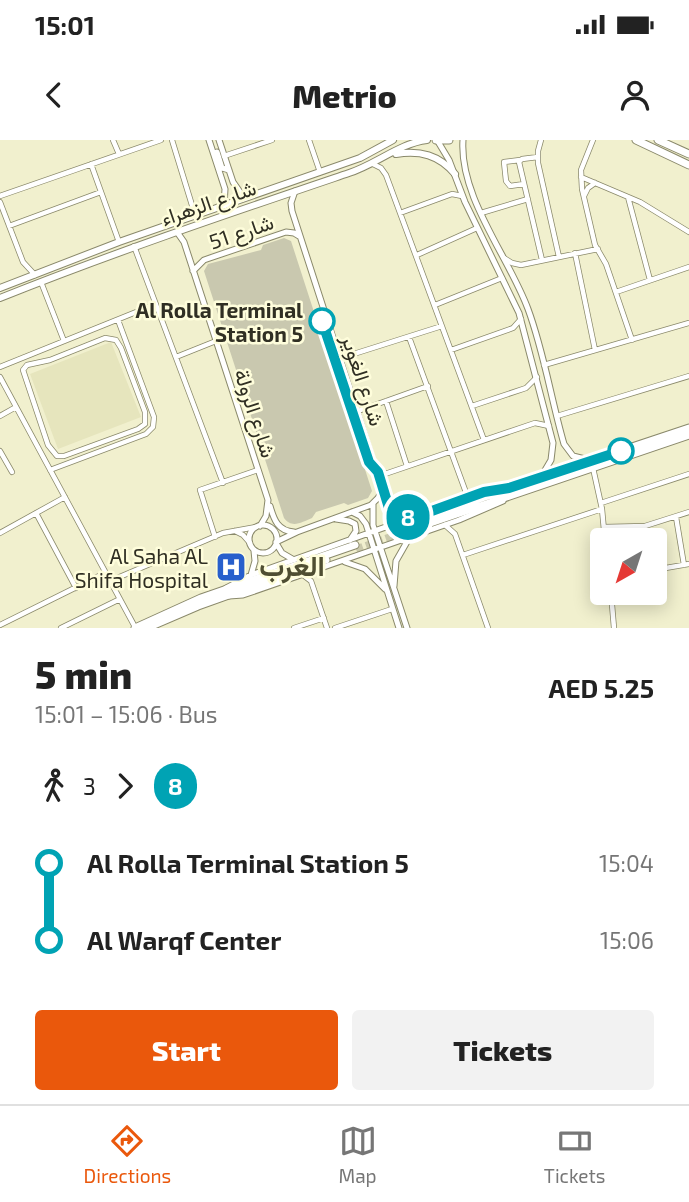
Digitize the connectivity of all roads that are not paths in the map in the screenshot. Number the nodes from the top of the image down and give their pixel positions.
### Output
1 (113, 140) edge
2 (161, 140) edge
3 (172, 140) edge
4 (209, 140) edge
5 (219, 140) edge
6 (272, 140) edge
7 (309, 140) edge
8 (393, 140) edge
9 (427, 140) edge
10 (437, 140) edge
11 (449, 140) edge
12 (463, 140) edge
13 (541, 140) edge
14 (593, 140) edge
15 (636, 140) edge
16 (658, 140) edge
17 (149, 142) edge
18 (119, 154) junction
19 (689, 154) edge
20 (390, 155) junction
21 (224, 156) junction
22 (537, 157) junction
23 (520, 160) junction
24 (91, 164) junction
25 (373, 164) junction
26 (689, 164) edge
27 (229, 170) junction
28 (320, 172) junction
29 (455, 174) junction
30 (581, 177) junction
31 (595, 183) junction
32 (524, 184) junction
33 (295, 191) junction
34 (101, 192) junction
35 (0, 196) edge
36 (628, 196) junction
37 (246, 197) junction
38 (463, 197) junction
39 (584, 197) junction
40 (528, 199) junction
41 (0, 202) edge
42 (640, 202) junction
43 (224, 205) junction
44 (400, 212) junction
45 (481, 213) junction
46 (632, 214) junction
47 (195, 215) junction
48 (224, 215) junction
49 (9, 226) junction
50 (477, 228) junction
51 (176, 231) junction
52 (689, 232) edge
53 (492, 234) junction
54 (301, 238) junction
55 (119, 242) junction
56 (134, 246) junction
57 (598, 249) junction
58 (575, 253) junction
59 (417, 255) junction
60 (503, 257) junction
61 (559, 257) junction
62 (542, 260) junction
63 (521, 264) junction
64 (689, 267) edge
65 (193, 271) junction
66 (34, 275) junction
67 (513, 275) junction
68 (503, 278) junction
69 (650, 280) junction
70 (41, 282) junction
71 (0, 288) edge
72 (616, 292) junction
73 (0, 298) edge
74 (156, 304) junction
75 (435, 306) junction
76 (521, 319) junction
77 (118, 320) junction
78 (689, 323) edge
79 (442, 326) junction
80 (513, 328) junction
81 (526, 333) junction
82 (409, 337) junction
83 (632, 340) junction
84 (64, 341) junction
85 (216, 341) junction
86 (127, 345) junction
87 (121, 348) junction
88 (451, 350) junction
89 (595, 350) junction
90 (31, 354) junction
91 (176, 357) junction
92 (341, 358) junction
93 (36, 363) junction
94 (544, 365) junction
95 (0, 367) edge
96 (689, 376) edge
97 (0, 377) edge
98 (537, 377) junction
99 (428, 386) junction
100 (526, 387) junction
101 (540, 391) junction
102 (386, 401) junction
103 (472, 406) junction
104 (16, 407) junction
105 (545, 408) junction
106 (358, 411) junction
107 (0, 416) edge
108 (556, 416) junction
109 (549, 426) junction
110 (689, 428) edge
111 (133, 430) junction
112 (689, 435) edge
113 (135, 438) junction
114 (484, 440) junction
115 (48, 445) junction
116 (39, 449) junction
117 (0, 451) edge
118 (452, 451) junction
119 (592, 464) junction
120 (407, 466) junction
121 (50, 470) junction
122 (258, 470) junction
123 (12, 472) dead end
124 (689, 474) edge
125 (379, 476) junction
126 (541, 477) junction
127 (223, 483) junction
128 (382, 488) junction
129 (510, 492) junction
130 (65, 497) junction
131 (468, 498) junction
132 (268, 500) junction
133 (373, 504) junction
134 (601, 506) junction
135 (352, 512) junction
136 (689, 512) edge
137 (36, 513) junction
138 (418, 516) junction
139 (676, 517) junction
140 (332, 519) junction
141 (459, 520) junction
142 (445, 525) junction
143 (258, 527) junction
144 (604, 527) joint
145 (1, 530) edge
146 (234, 531) junction
147 (297, 532) junction
148 (372, 532) junction
149 (394, 533) tunnel mouth
150 (455, 534) junction
151 (215, 537) junction
152 (411, 537) junction
153 (250, 542) junction
154 (276, 543) junction
155 (353, 545) junction
156 (377, 549) junction
157 (254, 550) junction
158 (463, 555) junction
159 (294, 560) junction
160 (342, 562) junction
161 (686, 564) edge
162 (667, 568) edge
163 (105, 573) junction
164 (251, 575) junction
165 (303, 575) junction
166 (110, 581) junction
167 (76, 588) junction
168 (394, 589) junction
169 (387, 591) junction
170 (225, 592) junction
171 (120, 599) junction
172 (612, 606) edge
173 (392, 609) junction
174 (324, 618) junction
175 (0, 625) edge
176 (309, 626) edge
177 (61, 628) edge
178 (135, 628) edge
179 (147, 628) edge
180 (293, 628) edge
181 (327, 628) edge
182 (335, 628) edge
183 (398, 628) edge
184 (407, 628) edge
185 (486, 628) edge
186 (614, 628) edge

1 - 18 street
2 - 17 street
3 - 47 street
4 - 27 street
4 - 43 street
5 - 21 street
6 - 21 street
7 - 28 street
8 - 28 main road, شارع الزهراء
9 - 20 main road, شارع الزهراء
10 - 11 main road
10 - 29 street
12 - 45 street
13 - 22 street
14 - 30 street
15 - 26 main road
16 - 19 main road
17 - 18 street
18 - 24 street
20 - 25 main road, شارع الزهراء
20 - 29 main road
21 - 27 street
22 - 23 street
22 - 61 street
23 - 32 street
23 - 32 street
24 - 34 street
24 - 35 street
25 - 33 main road, شارع الزهراء
25 - 44 street
27 - 37 street
28 - 37 main road, شارع الزهراء
29 - 38 street
30 - 31 street
30 - 39 street
31 - 36 street
31 - 39 street
32 - 40 street
33 - 48 main road, شارع الزهراء
33 - 54 street, شارع الغوير
34 - 49 street
34 - 55 street
36 - 42 street
36 - 46 street
37 - 43 main road, شارع الزهراء
37 - 48 main road
38 - 44 street
38 - 50 street
39 - 57 street
40 - 45 street
40 - 62 street
41 - 49 street
42 - 46 street
42 - 52 street
43 - 47 main road, شارع الزهراء
44 - 59 street
45 - 53 street
46 - 69 street
47 - 55 main road, شارع الزهراء
48 - 51 main road, شارع الزهراء
49 - 66 street
50 - 53 street
50 - 59 street
50 - 68 street
51 - 56 main road, شارع الزهراء
51 - 65 street, شارع الرولة
53 - 60 street
54 - 65 street, شارع 51
54 - 92 street, شارع الغوير
55 - 66 main road, شارع الزهراء
56 - 70 main road, شارع الزهراء
56 - 74 street
57 - 58 street
57 - 72 street
58 - 61 street
58 - 89 street
59 - 75 street
60 - 63 street
60 - 67 street
61 - 62 street
62 - 63 street
63 - 67 street
64 - 69 street
65 - 85 street, شارع الرولة
66 - 71 main road, شارع الزهراء
67 - 94 street
68 - 75 street
68 - 76 street
69 - 72 street
70 - 73 main road, شارع الزهراء
70 - 84 street
72 - 83 street
74 - 77 street
74 - 91 street
75 - 79 street
76 - 80 street
76 - 81 street
77 - 84 street
77 - 86 street
78 - 83 street
79 - 82 street
79 - 88 street
80 - 81 street
80 - 88 street
81 - 98 street
82 - 92 street
82 - 99 street
83 - 89 street
84 - 90 street
85 - 91 street
85 - 122 street, شارع الرولة
86 - 87 street
86 - 113 street
87 - 93 street
87 - 111 street
88 - 103 street
89 - 94 street
90 - 93 street
90 - 95 street
91 - 127 street
92 - 106 street, شارع الغوير
93 - 115 street
94 - 108 street
96 - 108 street
97 - 104 street
98 - 100 street
98 - 101 street
99 - 102 street
99 - 118 street
100 - 101 street
100 - 103 street
101 - 105 street
102 - 106 street
102 - 120 street
103 - 114 street
104 - 107 street
104 - 116 street
105 - 108 street
105 - 109 street
106 - 125 street, شارع الغوير
108 - 119 street
109 - 114 street
109 - 126 street
110 - 119 main road
111 - 113 street
111 - 115 street
112 - 119 main road
113 - 121 street
114 - 118 street
115 - 116 street
116 - 121 street
117 - 123 street
118 - 120 street
118 - 131 street
119 - 126 main road
119 - 129 main road
119 - 134 street
120 - 125 street
121 - 130 street
122 - 127 street
122 - 132 street, شارع الرولة
124 - 134 street
125 - 128 street, شارع الغوير
126 - 129 main road
127 - 151 street
128 - 133 street
128 - 138 street, شارع الغوير
129 - 131 street
129 - 141 street
129 - 149 main road
130 - 137 street
130 - 163 street
131 - 138 street
132 - 143 street
132 - 147 street, شارع الرولة
133 - 135 street
133 - 148 street
134 - 144 street
134 - 158 street
135 - 140 street
135 - 148 street
136 - 139 street
137 - 145 street
137 - 167 street
138 - 148 street
139 - 144 street
139 - 161 street
140 - 147 street
140 - 155 street
141 - 142 street
141 - 150 street
142 - 150 street
142 - 152 street
143 - 146 street
143 - 153 street
143 - 154 street
146 - 151 street
146 - 153 street
147 - 154 street
148 - 155 street
148 - 156 street
150 - 158 street
151 - 166 street
152 - 156 street
152 - 168 street
153 - 157 street
154 - 157 street
154 - 159 street
155 - 159 street
155 - 170 main road
156 - 160 street
156 - 168 street
156 - 169 street
157 - 164 street
158 - 185 street
159 - 164 street
160 - 165 street
160 - 169 street
161 - 162 street
163 - 166 street
163 - 167 street
164 - 170 street
165 - 170 street
165 - 174 street
166 - 171 street
167 - 175 street
168 - 184 street
169 - 173 street
170 - 178 main road
170 - 179 main road
171 - 177 street
171 - 178 street
172 - 186 street
173 - 182 street
173 - 183 street
174 - 176 street
174 - 181 street
176 - 180 street

